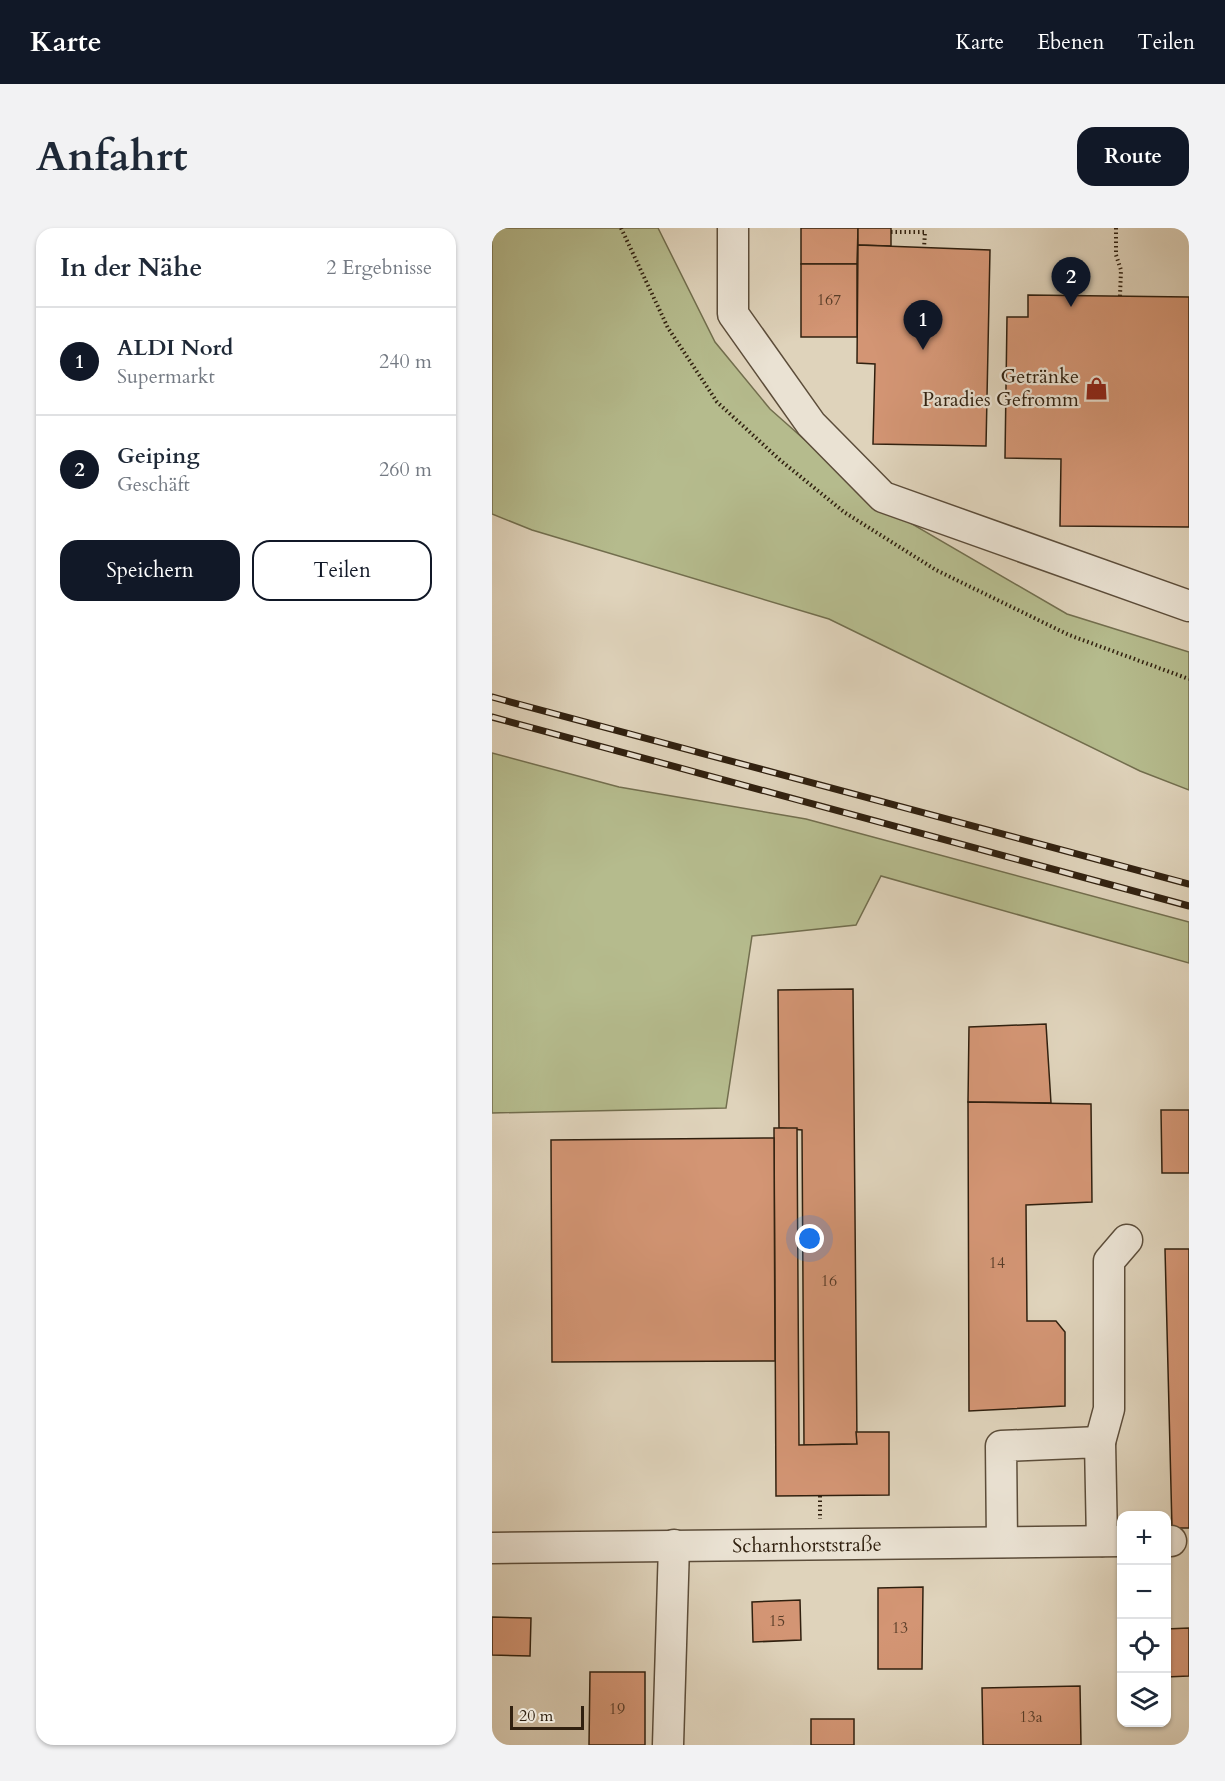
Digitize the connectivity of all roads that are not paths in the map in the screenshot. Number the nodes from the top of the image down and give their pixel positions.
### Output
1 (733, 228) edge
2 (1189, 606) edge
3 (1127, 1240) dead end
4 (1100, 1442) junction
5 (1112, 1541) edge
6 (1002, 1542) junction
7 (674, 1545) junction
8 (492, 1548) edge
9 (668, 1745) edge

1 - 2 street
3 - 4 street
4 - 5 street
4 - 6 street
5 - 6 street, Scharnhorststraße
6 - 7 street, Scharnhorststraße
7 - 8 street, Scharnhorststraße
7 - 9 street

